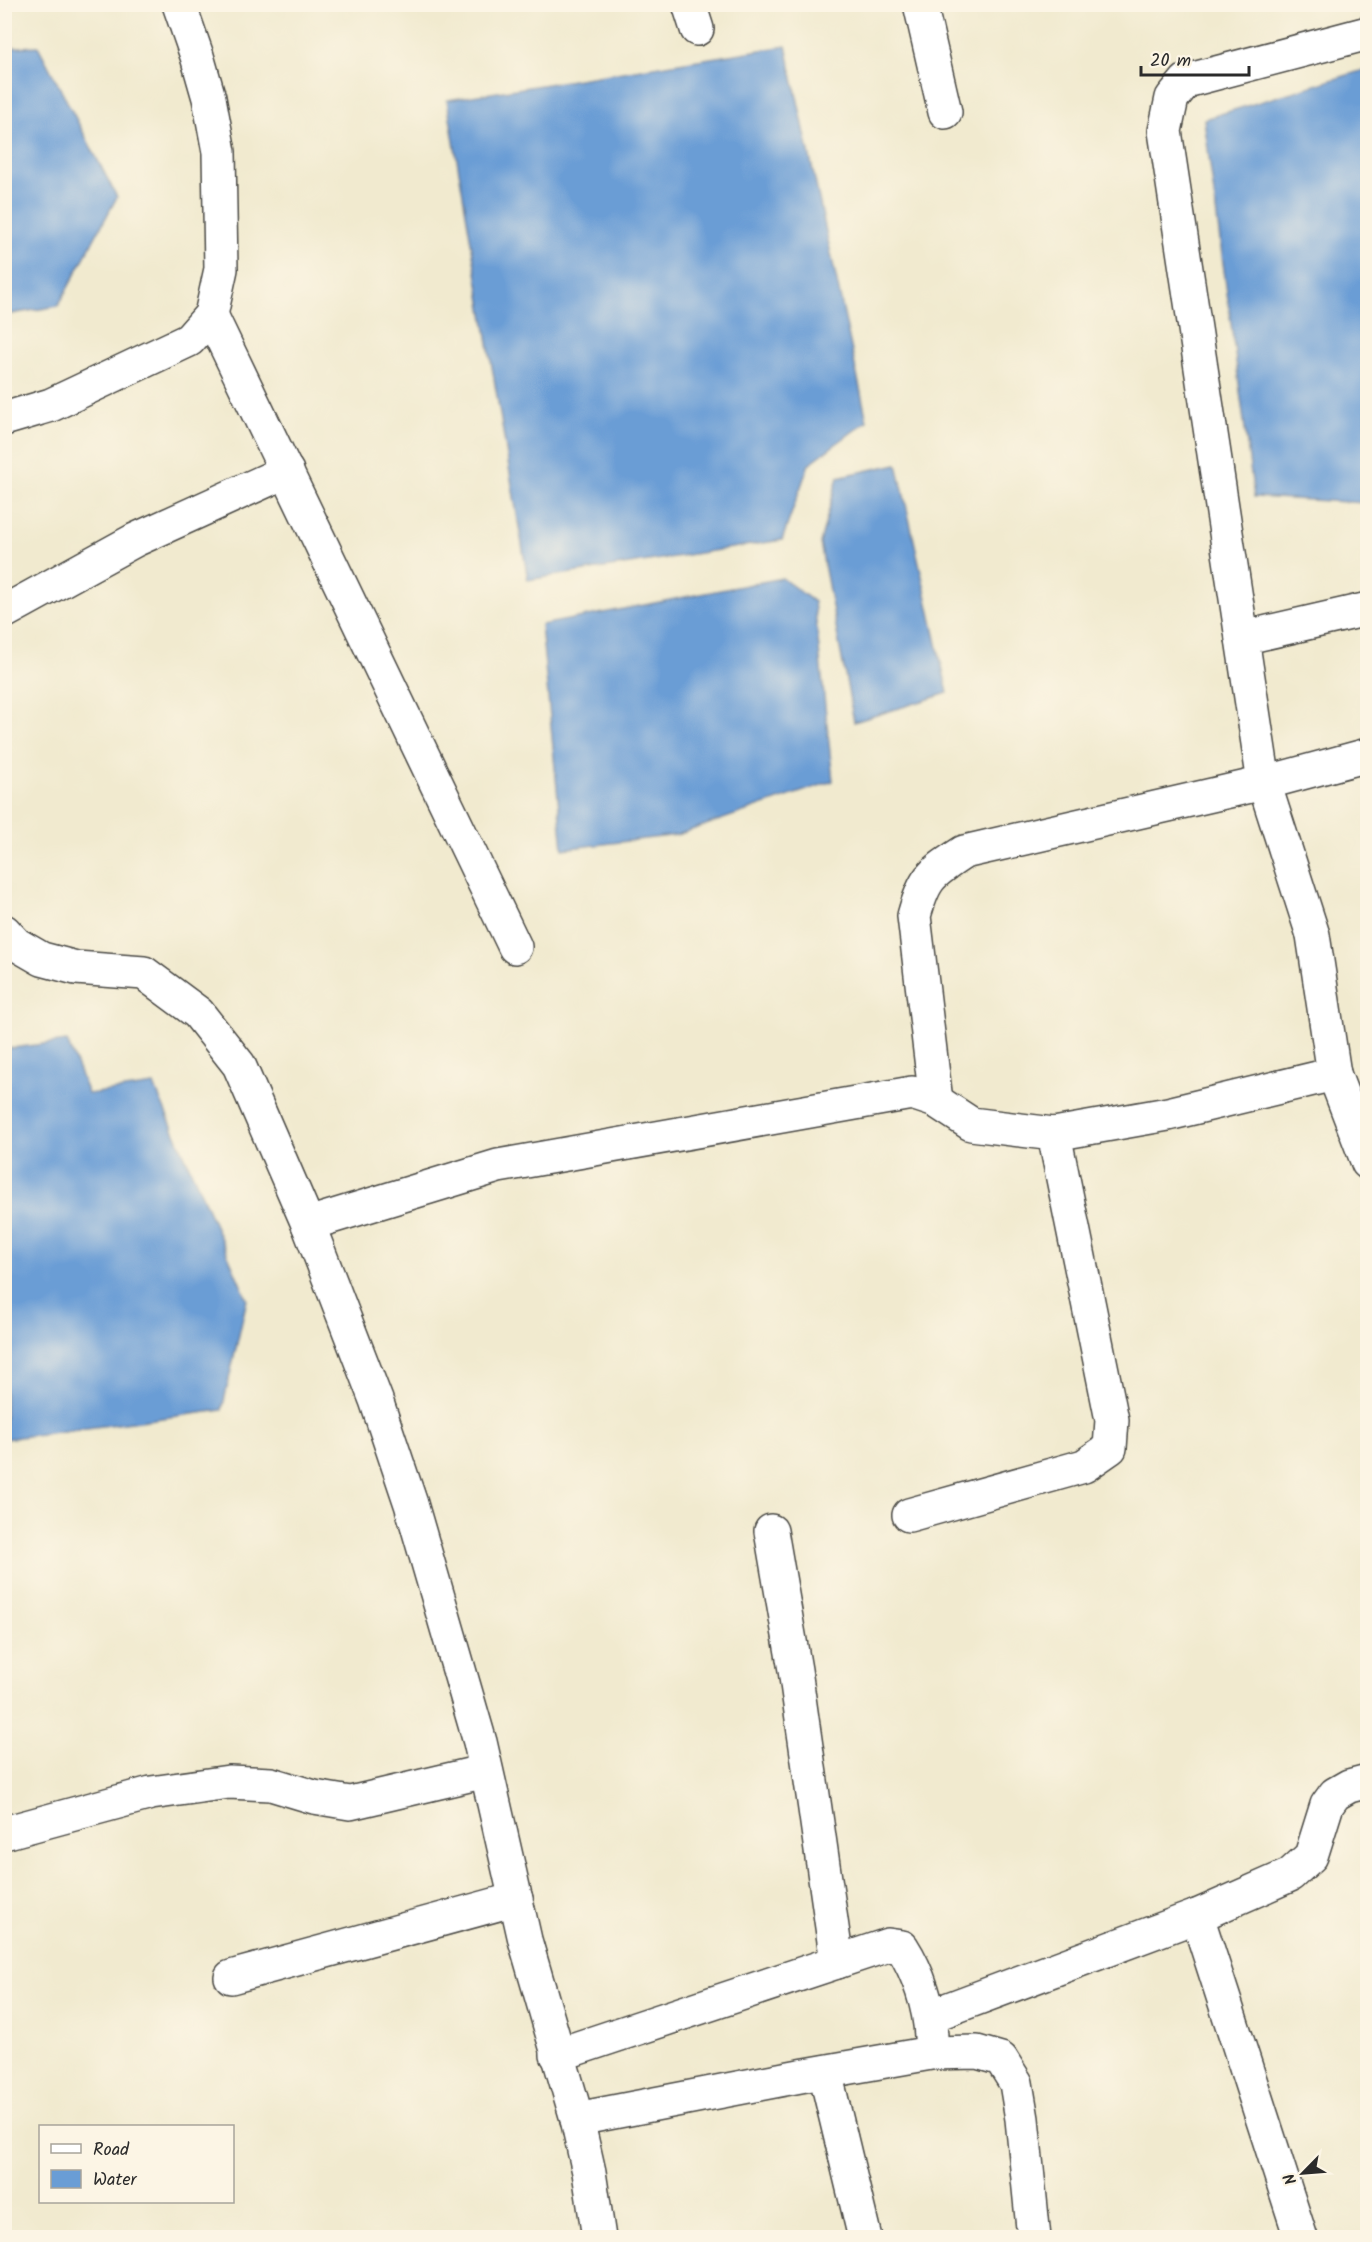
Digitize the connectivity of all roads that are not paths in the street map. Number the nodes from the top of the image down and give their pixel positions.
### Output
1 (179, 4) edge
2 (920, 4) edge
3 (1368, 33) edge
4 (945, 112) dead end
5 (212, 315) junction
6 (4, 418) edge
7 (287, 471) junction
8 (1368, 609) edge
9 (4, 612) edge
10 (1242, 638) junction
11 (1368, 755) edge
12 (1264, 783) junction
13 (4, 931) edge
14 (515, 947) dead end
15 (1334, 1074) junction
16 (936, 1101) junction
17 (1054, 1134) junction
18 (1368, 1163) edge
19 (308, 1224) junction
20 (909, 1515) dead end
21 (771, 1531) dead end
22 (486, 1771) junction
23 (1368, 1781) edge
24 (4, 1833) edge
25 (516, 1899) junction
26 (1197, 1916) junction
27 (837, 1962) junction
28 (231, 1977) dead end
29 (930, 2016) junction
30 (931, 2054) junction
31 (557, 2055) junction
32 (825, 2072) junction
33 (577, 2119) junction
34 (599, 2238) edge
35 (865, 2238) edge
36 (1034, 2238) edge
37 (1301, 2238) edge

1 - 5 street
2 - 4 street
3 - 10 street
5 - 6 street
5 - 7 street
7 - 9 street
7 - 14 street
8 - 10 street
10 - 12 street
11 - 12 street
12 - 15 street
12 - 16 street
13 - 19 street
15 - 17 street
15 - 18 street
16 - 17 street
16 - 19 street
17 - 20 street
19 - 22 street
21 - 27 street
22 - 24 street
22 - 25 street
23 - 26 street
25 - 28 street
25 - 31 street
26 - 29 street
26 - 37 street
27 - 29 street
27 - 31 street
29 - 30 street
30 - 32 street
30 - 36 street
31 - 33 street
32 - 33 street
32 - 35 street
33 - 34 street

